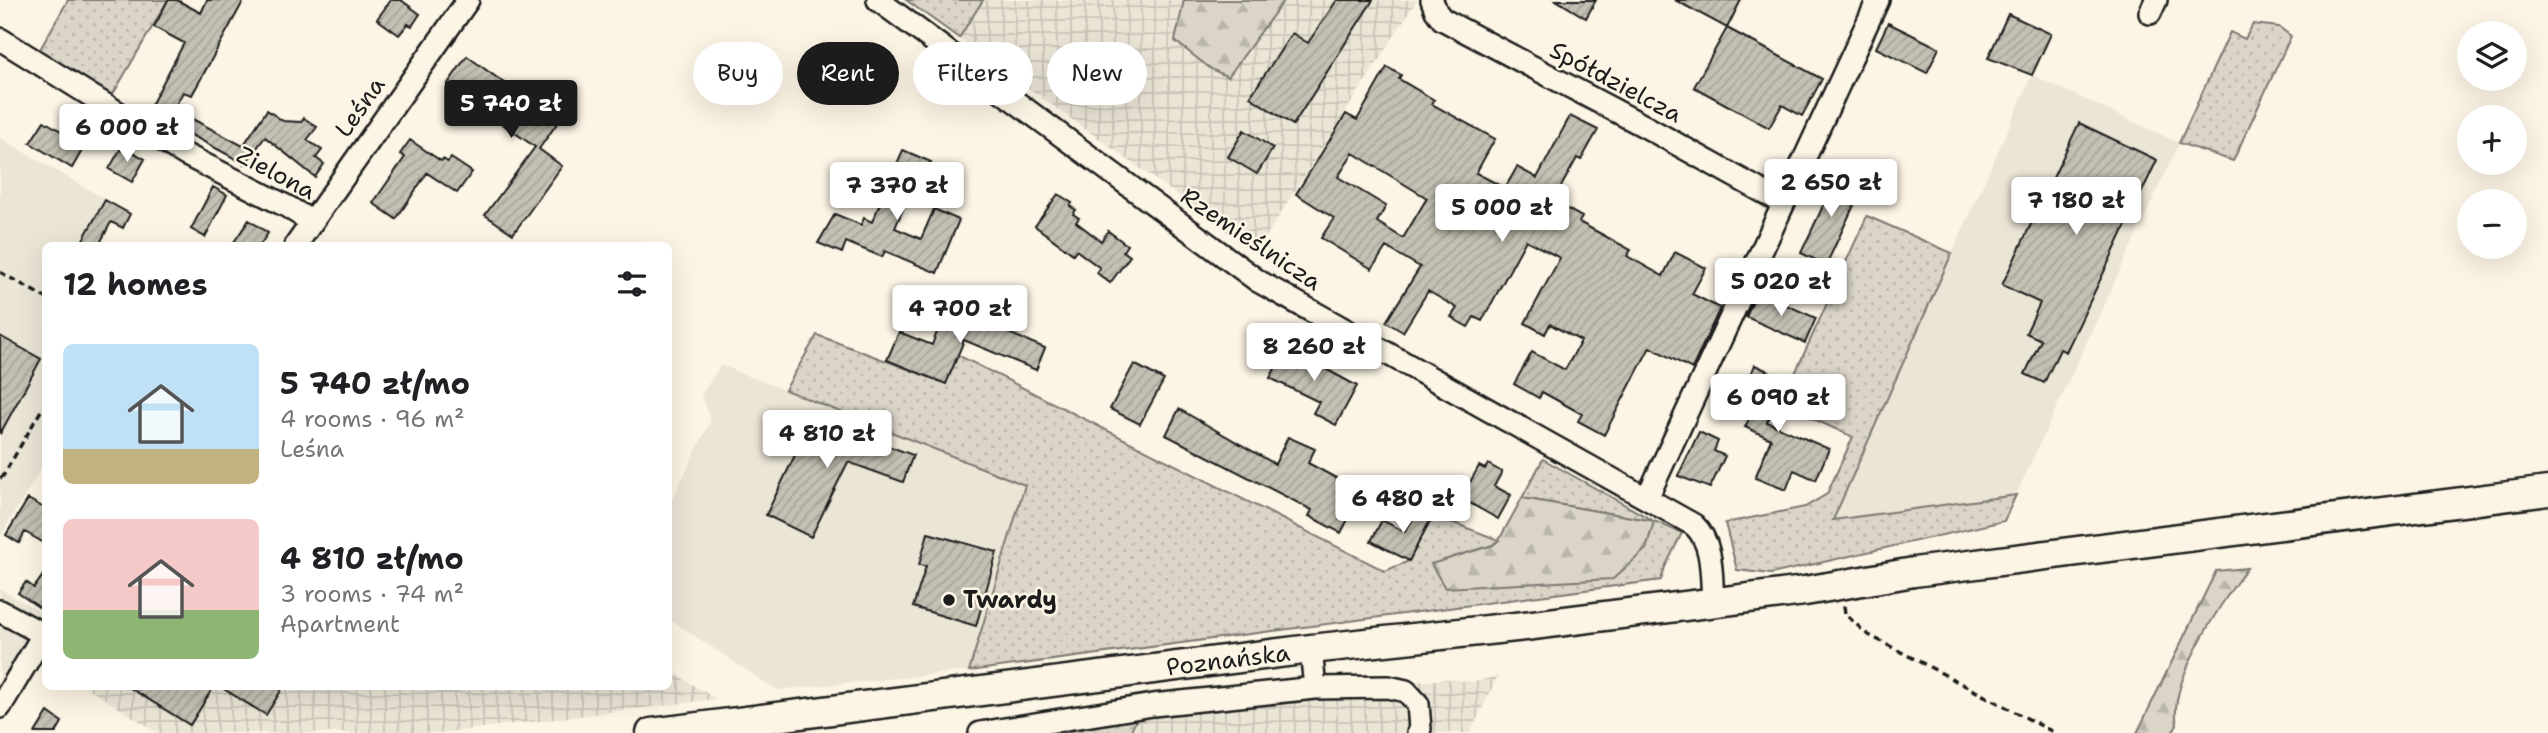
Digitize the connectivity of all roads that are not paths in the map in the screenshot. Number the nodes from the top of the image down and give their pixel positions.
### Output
1 (468, 0) edge
2 (878, 0) edge
3 (1432, 0) edge
4 (1878, 0) edge
5 (0, 39) edge
6 (1783, 203) junction
7 (312, 222) junction
8 (298, 242) edge
9 (2548, 491) edge
10 (1647, 498) junction
11 (1713, 602) junction
12 (0, 611) edge
13 (42, 631) edge
14 (42, 635) edge
15 (1311, 649) junction
16 (1315, 688) junction
17 (0, 707) edge
18 (652, 733) edge
19 (980, 733) edge
20 (1418, 733) edge

1 - 7 street, Leśna
2 - 10 street, Rzemieślnicza
3 - 6 street, Spółdzielcza
4 - 6 street
5 - 7 street, Zielona
6 - 10 street
7 - 8 street, Leśna
9 - 11 main road, Poznańska
10 - 11 street, Rzemieślnicza
11 - 15 main road, Poznańska
12 - 13 street
14 - 17 street
15 - 16 street
15 - 18 main road, Poznańska
16 - 19 street
16 - 20 street

